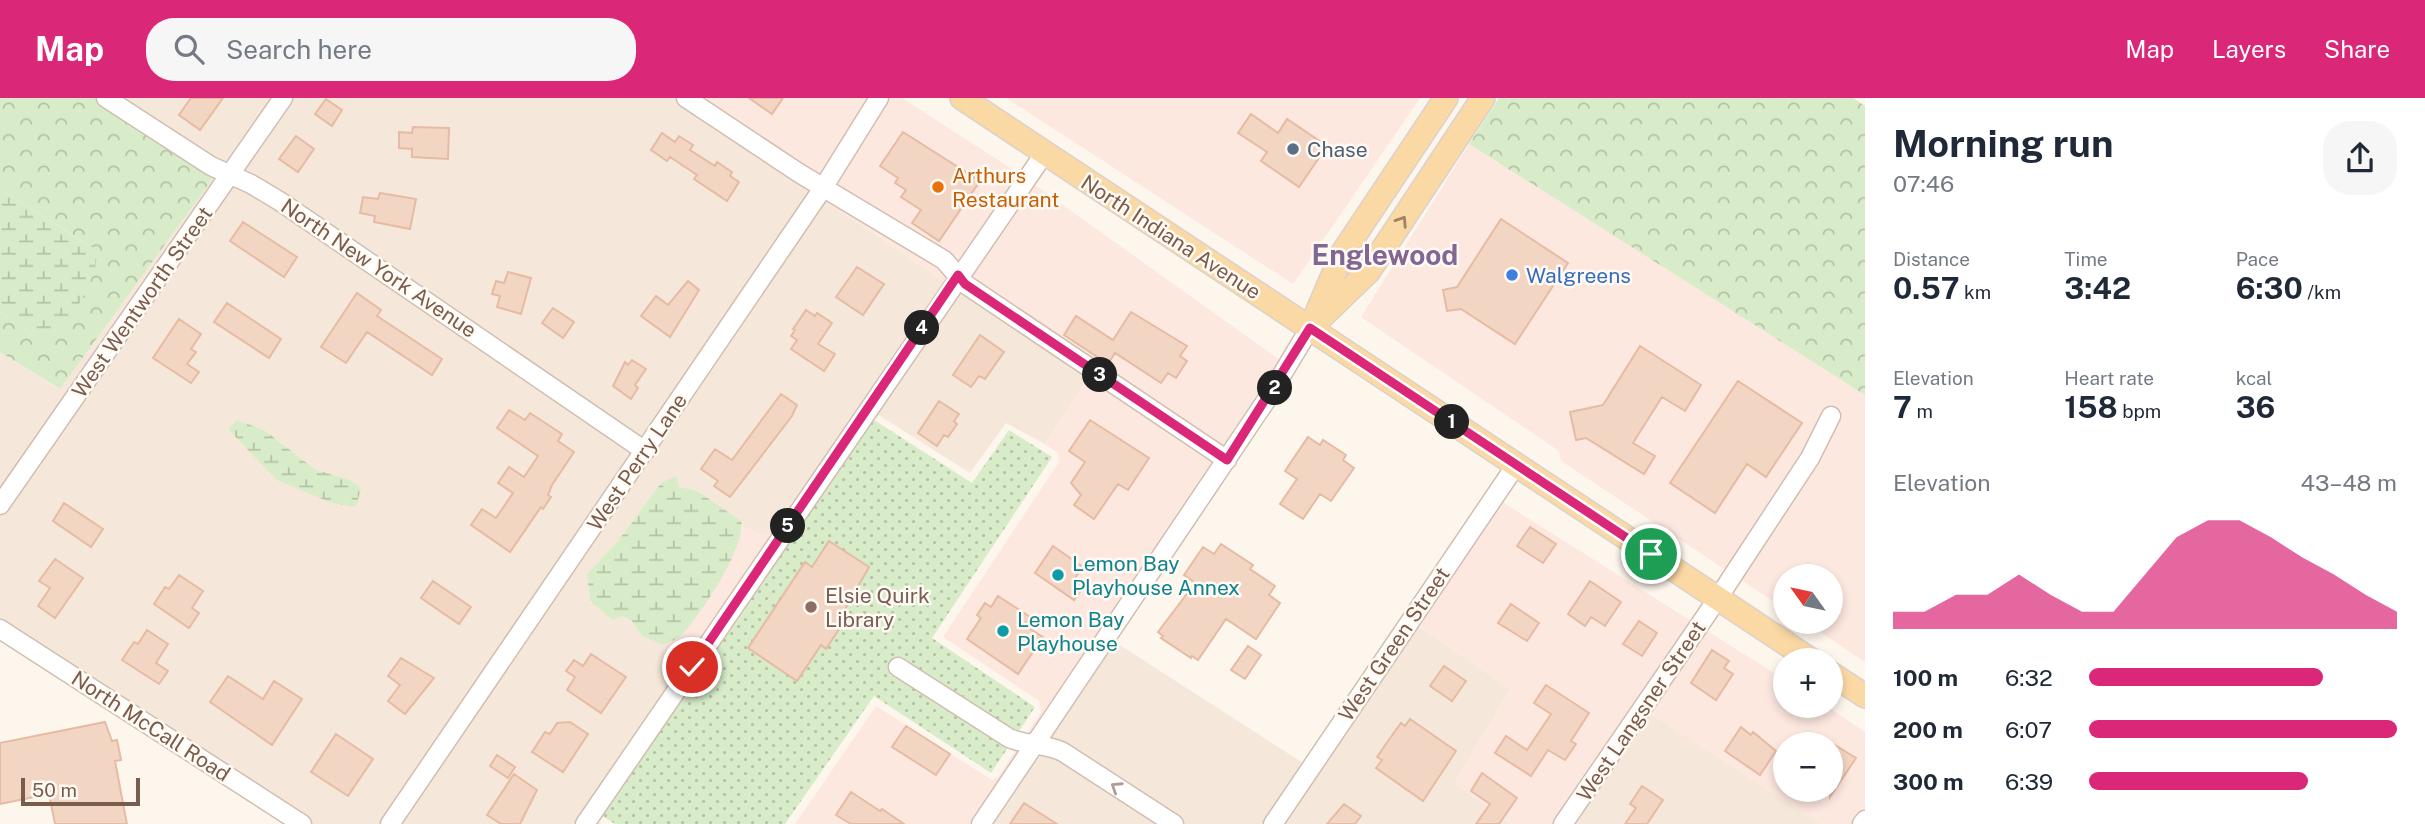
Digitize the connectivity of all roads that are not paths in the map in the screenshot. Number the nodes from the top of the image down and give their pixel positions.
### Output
1 (106, 98) edge
2 (283, 98) edge
3 (686, 98) edge
4 (879, 98) edge
5 (962, 98) edge
6 (1446, 98) edge
7 (1483, 98) edge
8 (1044, 154) junction
9 (232, 175) junction
10 (823, 188) junction
11 (958, 275) junction
12 (1310, 328) junction
13 (1831, 416) dead end
14 (645, 451) junction
15 (1227, 460) junction
16 (1516, 465) junction
17 (0, 505) edge
18 (1718, 598) junction
19 (0, 629) edge
20 (1793, 648) edge
21 (898, 667) dead end
22 (1843, 682) edge
23 (1865, 696) edge
24 (1035, 743) junction
25 (1865, 820) edge
26 (302, 824) edge
27 (390, 824) edge
28 (585, 824) edge
29 (981, 824) edge
30 (1174, 824) edge
31 (1273, 824) edge
32 (1563, 824) edge
33 (1862, 824) edge

1 - 9 street, North New York Avenue
2 - 9 street, West Wentworth Street
3 - 10 street
4 - 10 street, West Perry Lane
5 - 8 main road, North Indiana Avenue
6 - 12 main road
12 -> 7 main road
8 - 11 street
8 - 12 main road, North Indiana Avenue
9 - 14 street, North New York Avenue
9 - 17 street, West Wentworth Street
10 - 11 street
10 - 14 street, West Perry Lane
11 - 15 street
11 - 28 street
12 - 15 street
12 - 16 main road, North Indiana Avenue
13 - 18 street, West Langsner Street
14 - 27 street, West Perry Lane
15 - 24 street
16 - 18 main road, North Indiana Avenue
16 - 31 street, West Green Street
18 - 20 main road, North Indiana Avenue
18 - 32 street, West Langsner Street
19 - 26 street, North McCall Road
21 - 24 street
22 - 23 main road
24 - 29 street
30 -> 24 street
25 - 33 street

